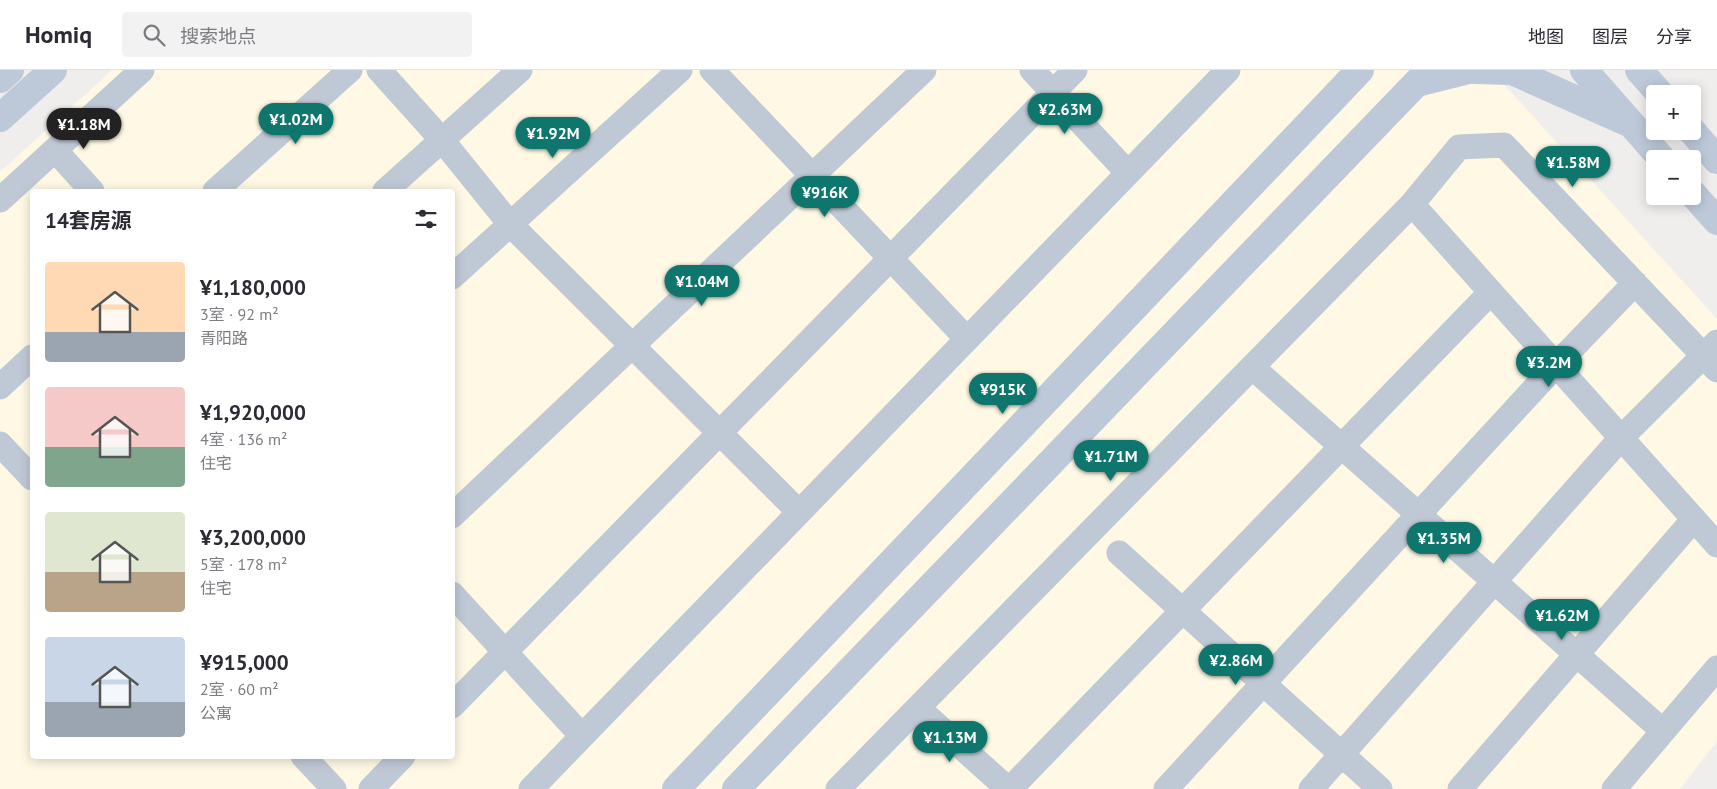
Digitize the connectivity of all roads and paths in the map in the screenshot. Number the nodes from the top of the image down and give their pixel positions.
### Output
1 (10, 70) edge
2 (53, 70) edge
3 (142, 70) edge
4 (350, 70) edge
5 (378, 70) edge
6 (520, 70) edge
7 (680, 70) edge
8 (712, 70) edge
9 (924, 70) edge
10 (1032, 70) edge
11 (1075, 70) edge
12 (1228, 70) edge
13 (1360, 70) edge
14 (1469, 70) edge
15 (1475, 70) edge
16 (1584, 70) edge
17 (1639, 70) edge
18 (1423, 76) edge
19 (0, 79) edge
20 (1652, 85) edge
21 (1053, 92) junction
22 (0, 118) edge
23 (1632, 124) junction
24 (442, 140) junction
25 (1700, 140) edge
26 (55, 150) junction
27 (1654, 150) edge
28 (1717, 160) edge
29 (1128, 173) junction
30 (812, 176) junction
31 (90, 189) edge
32 (217, 189) edge
33 (387, 189) edge
34 (0, 200) edge
35 (1701, 203) edge
36 (1412, 204) junction
37 (1717, 221) edge
38 (510, 224) junction
39 (890, 258) junction
40 (455, 274) edge
41 (1635, 283) junction
42 (1491, 292) junction
43 (967, 339) junction
44 (632, 346) junction
45 (1713, 356) edge
46 (30, 359) edge
47 (1556, 365) junction
48 (1252, 367) junction
49 (0, 387) edge
50 (720, 433) junction
51 (1622, 438) junction
52 (0, 444) edge
53 (1342, 446) junction
54 (30, 476) edge
55 (799, 512) junction
56 (455, 513) edge
57 (1418, 515) junction
58 (1694, 519) junction
59 (1717, 545) edge
60 (1118, 554) dead end
61 (1494, 582) junction
62 (455, 597) edge
63 (1183, 611) junction
64 (505, 652) junction
65 (1577, 655) junction
66 (1717, 668) edge
67 (1264, 684) junction
68 (455, 703) edge
69 (918, 708) junction
70 (1663, 732) junction
71 (582, 736) junction
72 (1342, 754) junction
73 (306, 759) edge
74 (400, 759) edge
75 (334, 789) edge
76 (371, 789) edge
77 (531, 789) edge
78 (676, 789) edge
79 (736, 789) edge
80 (838, 789) edge
81 (1009, 789) edge
82 (1166, 789) edge
83 (1311, 789) edge
84 (1380, 789) edge
85 (1460, 789) edge
86 (1614, 789) edge

1 - 19 street
2 - 22 street
3 - 26 street
4 - 32 street
5 - 24 street
6 - 24 street
7 - 38 street
8 - 30 street
9 - 30 street
10 - 21 street
11 - 21 street
12 - 29 street
13 - 78 street
14 - 18 street
15 - 23 street
16 - 23 street
17 - 20 street
18 - 79 street
21 - 29 street
21 - 39 street
23 - 27 street
24 - 33 street
24 - 38 street
25 - 28 street
26 - 31 street
26 - 34 street
29 - 43 street
30 - 39 street
30 - 44 street
35 - 37 street
36 - 41 street
36 - 42 street
36 - 48 street
38 - 40 street
38 - 44 street
39 - 43 street
39 - 50 street
41 - 45 street
41 - 47 street
42 - 47 street
42 - 53 street
43 - 55 street
44 - 50 street
44 - 56 street
45 - 51 street
46 - 49 street
47 - 51 street
47 - 57 street
48 - 53 street
48 - 69 street
50 - 55 street
50 - 64 street
51 - 58 street
51 - 61 street
52 - 54 street
53 - 57 street
53 - 63 street
55 - 71 street
57 - 61 street
57 - 67 street
58 - 59 street
58 - 65 street
60 - 63 street
61 - 65 street
61 - 72 street
62 - 64 street
63 - 67 street
63 - 81 street
64 - 68 street
64 - 71 street
65 - 70 street
65 - 85 street
66 - 70 street
67 - 72 street
67 - 82 street
69 - 80 street
69 - 81 street
70 - 86 street
71 - 77 street
72 - 83 street
72 - 84 street
73 - 75 street
74 - 76 street

